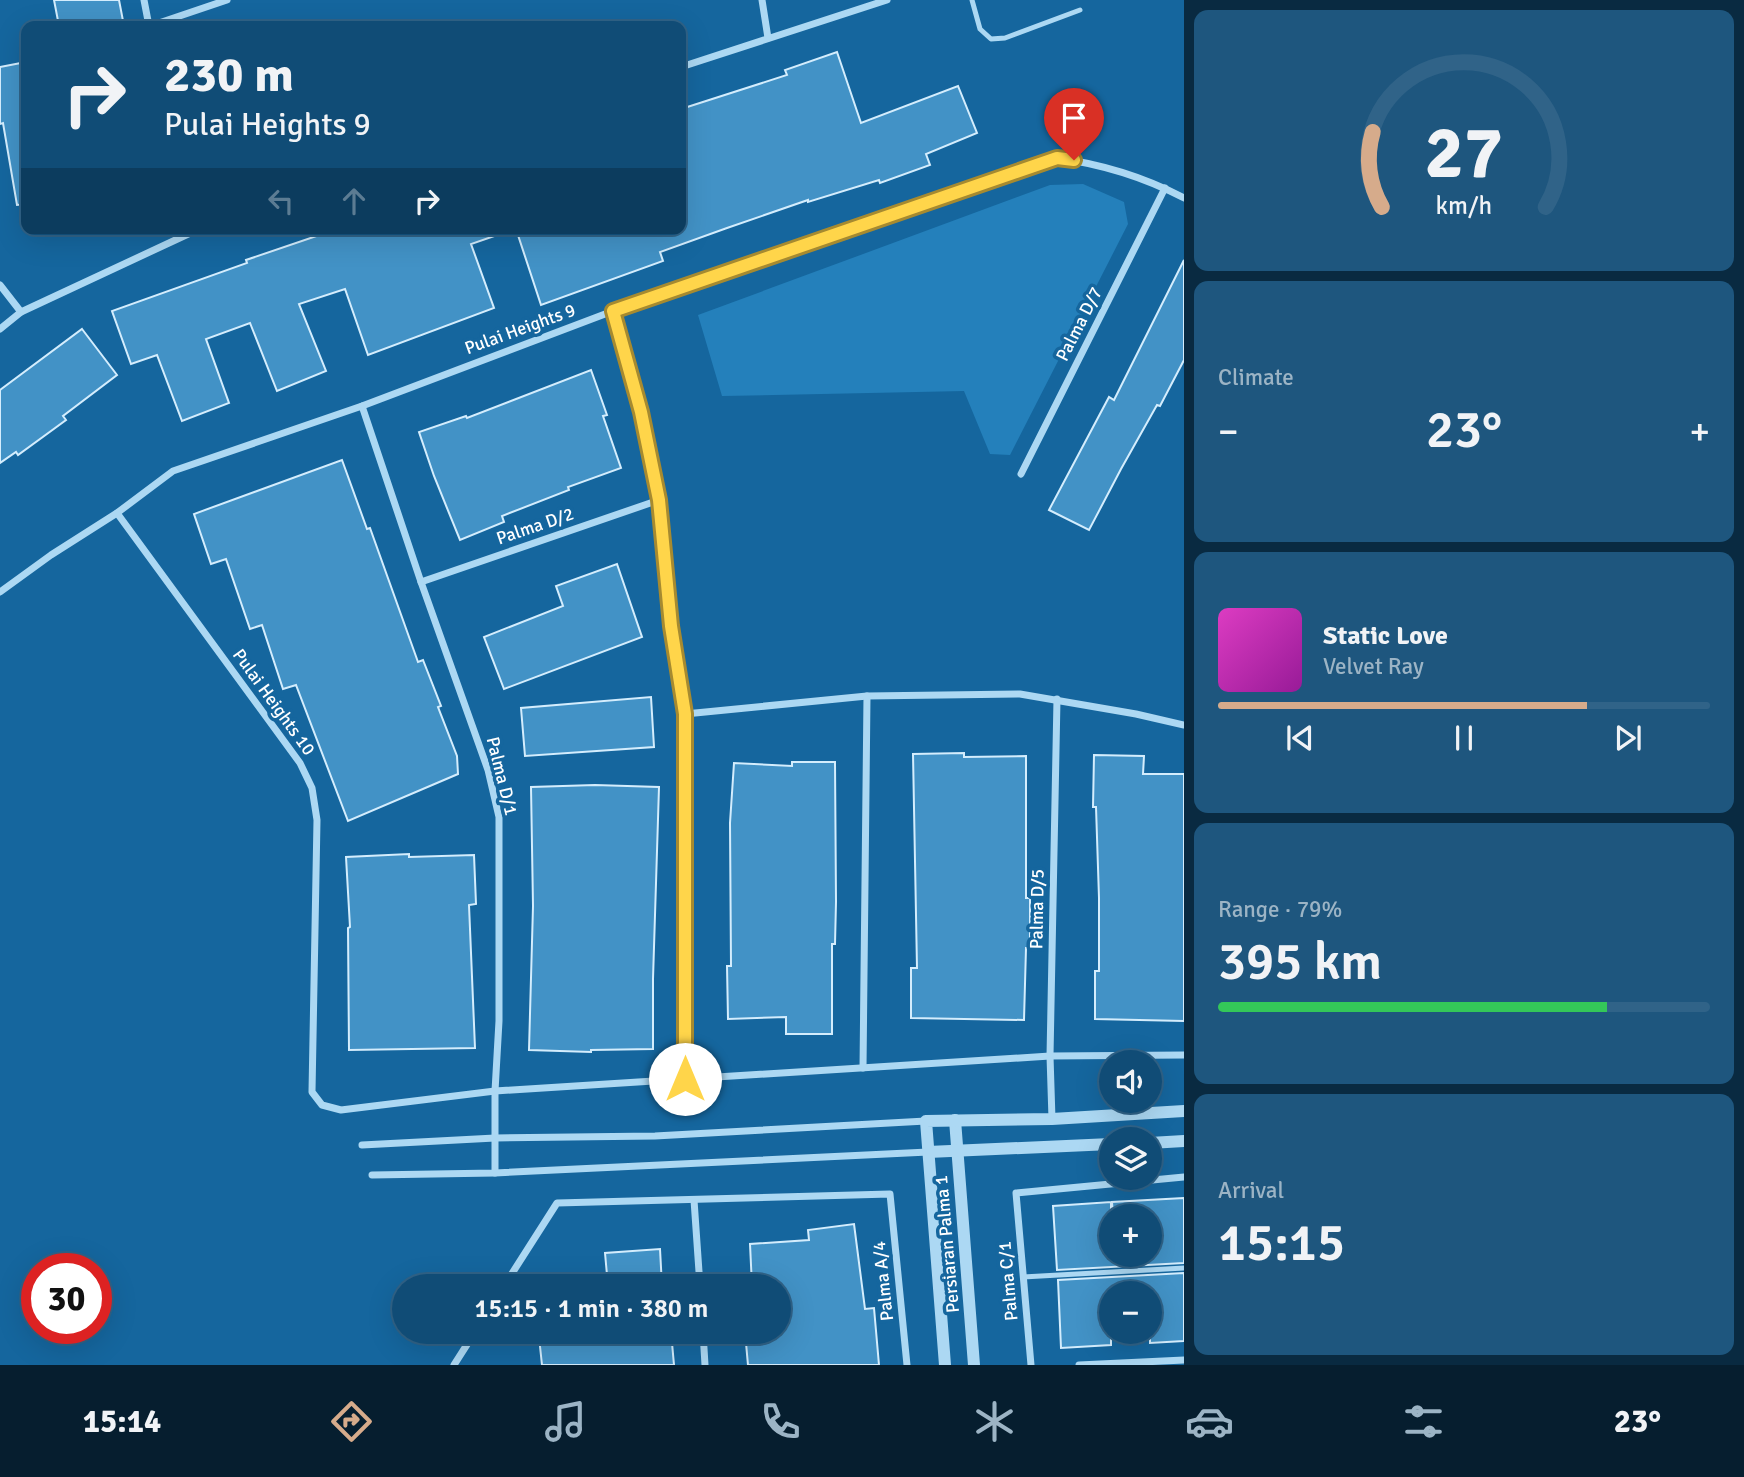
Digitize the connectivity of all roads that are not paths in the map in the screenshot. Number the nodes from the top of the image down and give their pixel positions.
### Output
1 (144, 0) edge
2 (227, 0) edge
3 (762, 0) edge
4 (887, 0) edge
5 (972, 0) edge
6 (1080, 10) dead end
7 (148, 21) edge
8 (164, 21) edge
9 (768, 38) junction
10 (686, 65) edge
11 (1165, 188) junction
12 (1184, 198) edge
13 (179, 235) edge
14 (0, 285) edge
15 (613, 311) junction
16 (21, 312) junction
17 (0, 329) edge
18 (362, 405) junction
19 (1021, 474) dead end
20 (659, 500) junction
21 (117, 513) junction
22 (421, 582) junction
23 (0, 592) edge
24 (867, 696) junction
25 (1057, 699) junction
26 (685, 714) junction
27 (1184, 725) edge
28 (1184, 1055) edge
29 (1050, 1056) junction
30 (863, 1068) junction
31 (685, 1079) junction
32 (495, 1091) junction
33 (1184, 1111) edge
34 (1052, 1119) junction
35 (955, 1120) junction
36 (926, 1121) junction
37 (495, 1138) junction
38 (1184, 1141) edge
39 (1162, 1142) edge
40 (1099, 1144) edge
41 (362, 1145) dead end
42 (956, 1150) junction
43 (928, 1152) junction
44 (495, 1173) junction
45 (372, 1175) dead end
46 (1184, 1177) edge
47 (694, 1200) junction
48 (1184, 1268) edge
49 (512, 1274) edge
50 (698, 1274) edge
51 (1023, 1277) junction
52 (467, 1344) edge
53 (704, 1344) edge
54 (1184, 1360) edge
55 (454, 1365) edge
56 (705, 1365) edge
57 (907, 1365) edge
58 (946, 1365) edge
59 (974, 1365) edge
60 (1031, 1365) edge
61 (1079, 1365) edge

1 - 7 street
2 - 8 street
3 - 9 street
4 - 9 street
5 - 6 lane
9 - 10 street
11 - 12 street, Pulai Heights 9
11 - 15 street, Pulai Heights 9
11 - 19 street, Palma D/7
13 - 16 street
14 - 16 street
15 - 18 street, Pulai Heights 9
15 - 20 street
16 - 17 street
18 - 21 street, Pulai Heights 9
18 - 22 street, Palma D/1
20 - 22 street, Palma D/2
20 - 26 street
21 - 23 street, Pulai Heights 9
21 - 32 street, Pulai Heights 10
22 - 32 street, Palma D/1
24 - 25 street
24 - 26 street
24 - 30 street
25 - 27 street
25 - 29 street, Palma D/5
26 - 31 street
28 - 29 street
29 - 30 street
29 - 34 street, Palma D/5
30 - 31 street
31 - 32 street
32 - 37 street, Palma D/1
33 - 34 street
34 - 35 street
35 - 36 street
35 - 42 street, Persiaran Palma 1
36 - 37 street
36 - 43 street
37 - 41 street
37 - 44 street, Palma D/1
38 - 39 street
40 - 42 street
42 - 43 street
42 - 59 street, Persiaran Palma 1
43 - 44 street
43 - 58 street
44 - 45 street
46 - 51 street, Palma C/1
47 - 49 street
47 - 50 street
47 - 57 street, Palma A/4
48 - 51 lane
51 - 60 street, Palma C/1
52 - 55 street
53 - 56 street
54 - 61 street

